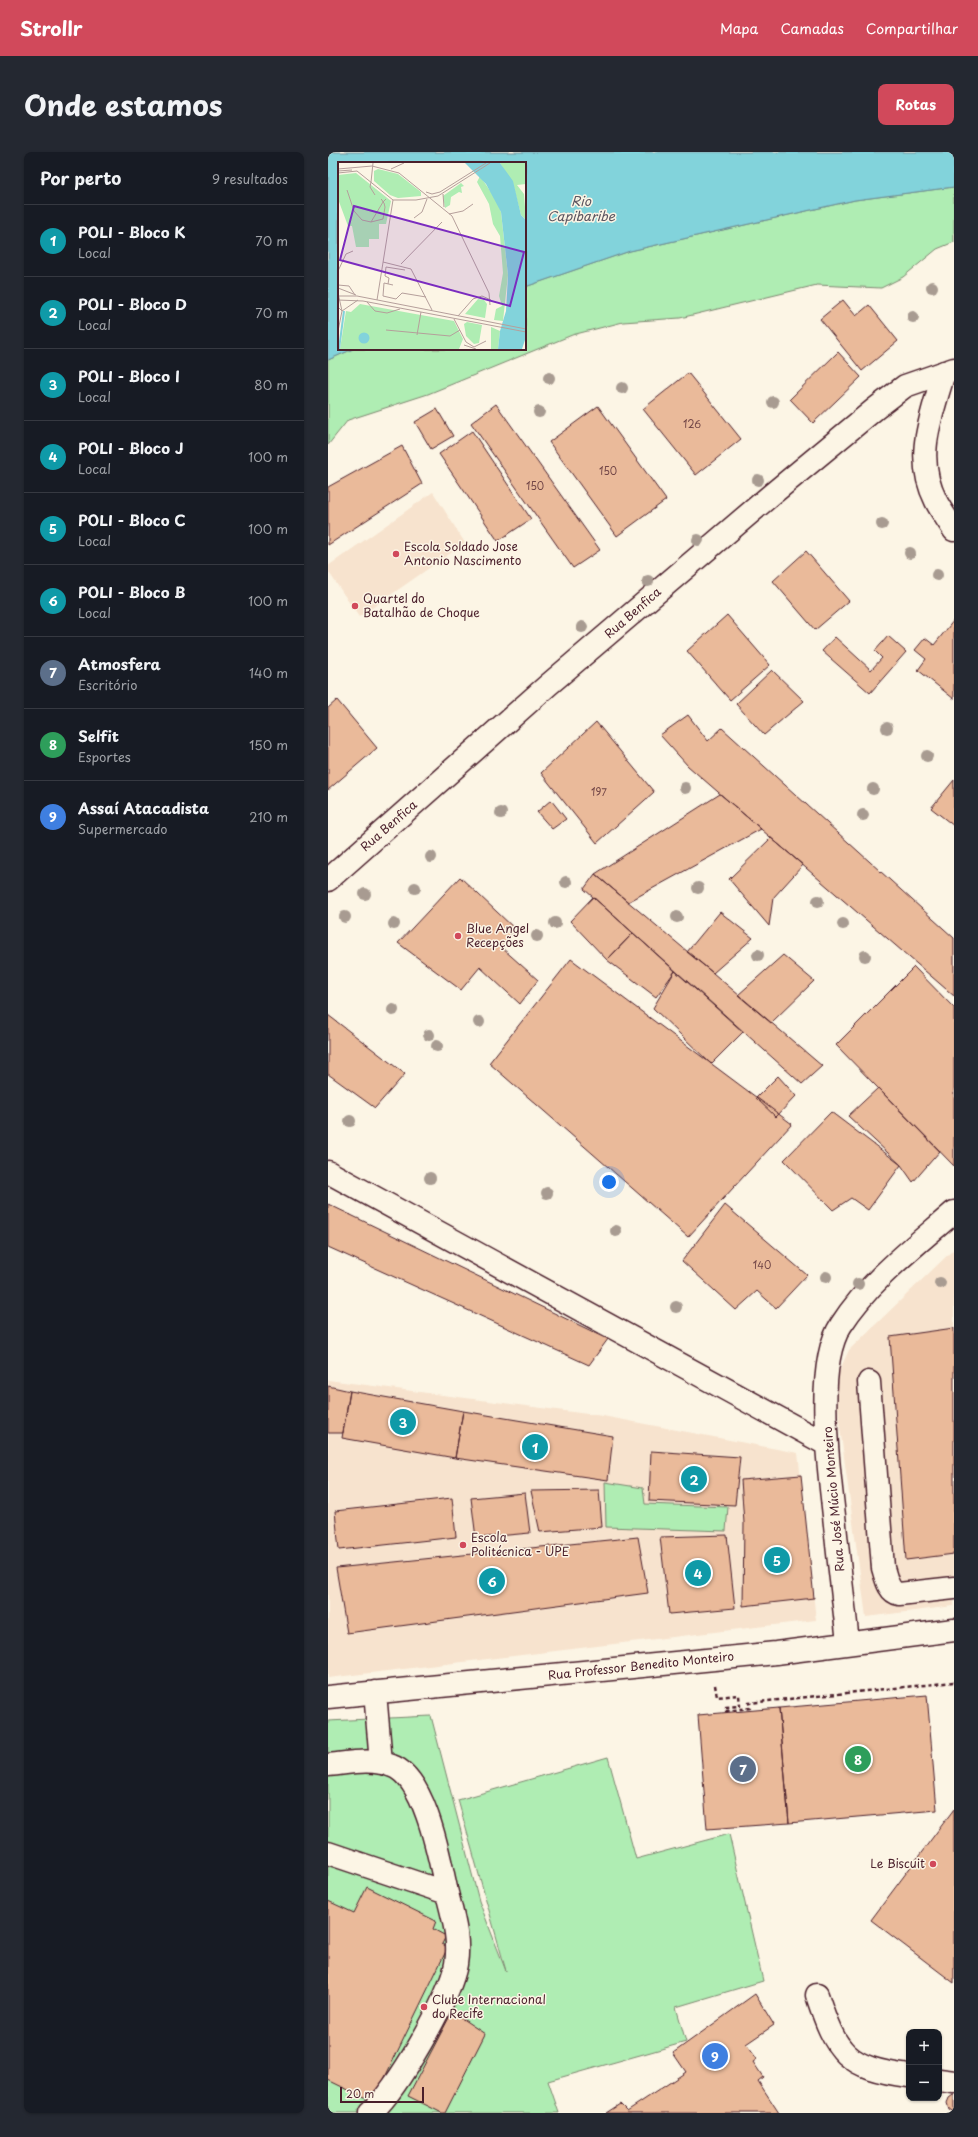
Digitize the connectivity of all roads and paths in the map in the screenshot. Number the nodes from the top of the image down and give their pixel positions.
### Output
1 (949, 370) edge
2 (954, 530) edge
3 (328, 880) edge
4 (328, 1172) edge
5 (954, 1212) edge
6 (869, 1382) dead end
7 (826, 1444) junction
8 (954, 1588) edge
9 (954, 1630) edge
10 (848, 1643) junction
11 (712, 1660) junction
12 (954, 1682) edge
13 (375, 1692) junction
14 (328, 1697) edge
15 (382, 1764) junction
16 (328, 1765) edge
17 (328, 1853) edge
18 (447, 1892) junction
19 (817, 1995) dead end
20 (906, 2075) edge
21 (942, 2080) edge
22 (954, 2082) edge
23 (370, 2113) edge

1 - 2 main road
1 - 3 main road, Rua Benfica
4 - 7 main road
5 - 7 main road, Rua José Múcio Monteiro
6 - 8 main road
7 - 10 main road, Rua José Múcio Monteiro
9 - 10 main road, Rua Professor Benedito Monteiro
10 - 11 main road, Rua Professor Benedito Monteiro
11 - 12 path
11 - 13 main road, Rua Professor Benedito Monteiro
13 - 14 main road, Rua Professor Benedito Monteiro
13 - 15 main road
15 - 16 main road
15 - 18 main road
17 - 18 main road
18 - 23 main road
19 - 20 main road
21 - 22 main road

